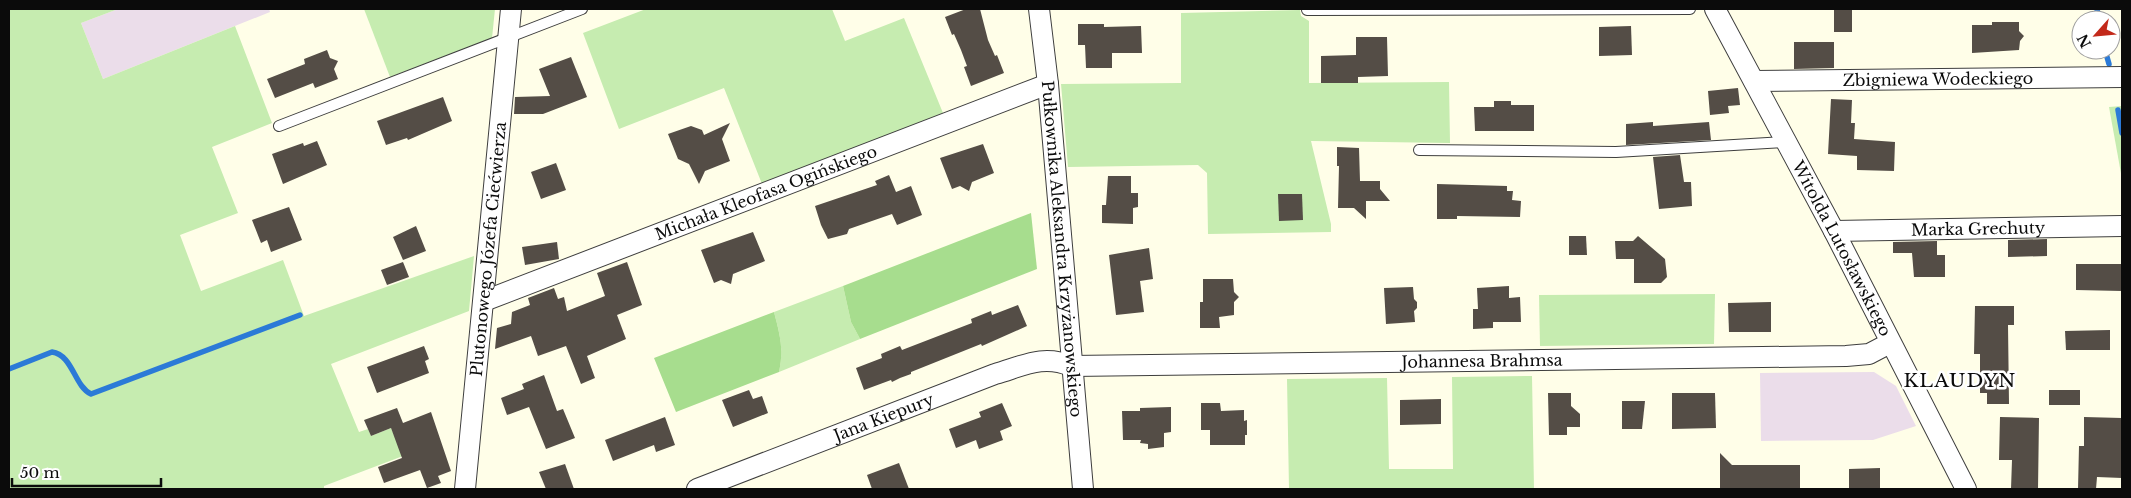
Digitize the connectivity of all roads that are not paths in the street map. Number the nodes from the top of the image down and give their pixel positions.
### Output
1 (511, 9) edge
2 (582, 9) edge
3 (1039, 9) edge
4 (1690, 9) edge
5 (1715, 9) edge
6 (1308, 10) dead end
7 (508, 37) junction
8 (2122, 77) edge
9 (1754, 81) junction
10 (1048, 84) junction
11 (279, 126) dead end
12 (1786, 142) junction
13 (1419, 150) dead end
14 (2122, 226) edge
15 (1834, 231) junction
16 (484, 301) junction
17 (1890, 343) junction
18 (1072, 366) junction
19 (465, 489) edge
20 (697, 489) edge
21 (1083, 489) edge
22 (1966, 489) edge

1 - 7 street, Plutonowego Józefa Ciećwierza
2 - 7 lane
3 - 10 street, Pułkownika Aleksandra Krzyżanowskiego
4 - 6 lane
5 - 9 street, Witolda Lutosławskiego
7 - 11 lane
7 - 16 street, Plutonowego Józefa Ciećwierza
8 - 9 street, Zbigniewa Wodeckiego
9 - 12 street, Witolda Lutosławskiego
10 - 16 street, Michała Kleofasa Ogińskiego
10 - 18 street, Pułkownika Aleksandra Krzyżanowskiego
12 - 13 lane
12 - 15 street, Witolda Lutosławskiego
14 - 15 street, Marka Grechuty
15 - 17 street, Witolda Lutosławskiego
16 - 19 street, Plutonowego Józefa Ciećwierza
17 - 18 street, Johannesa Brahmsa
17 - 22 street, Witolda Lutosławskiego
18 - 20 street, Jana Kiepury
18 - 21 street, Pułkownika Aleksandra Krzyżanowskiego

